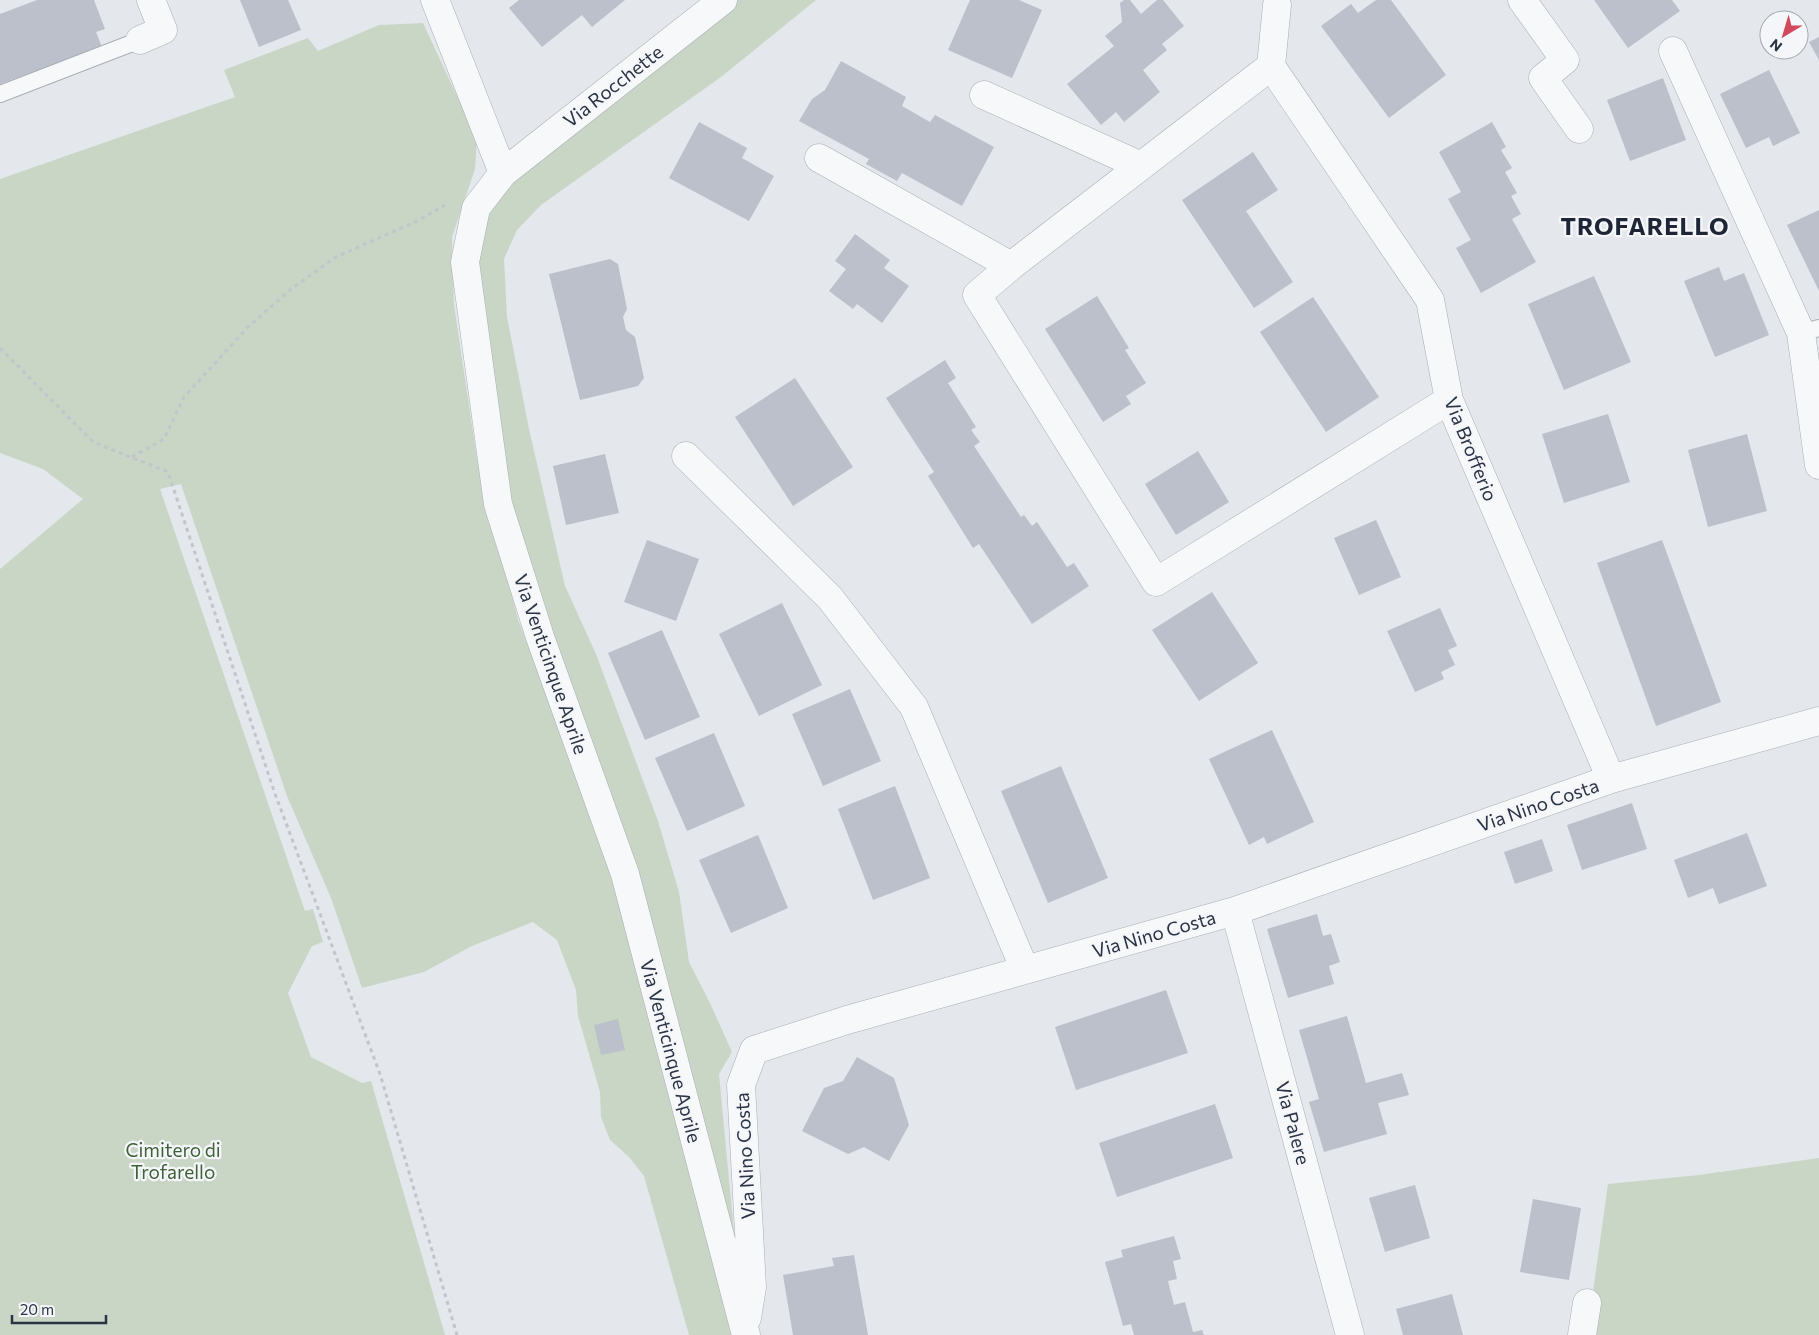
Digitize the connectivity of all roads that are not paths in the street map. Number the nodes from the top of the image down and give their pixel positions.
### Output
1 (151, 0) edge
2 (435, 0) edge
3 (723, 0) edge
4 (1522, 0) edge
5 (1275, 1) edge
6 (151, 35) joint
7 (1673, 51) dead end
8 (1271, 66) junction
9 (0, 94) edge
10 (984, 95) dead end
11 (1579, 129) dead end
12 (819, 158) dead end
13 (1141, 166) junction
14 (503, 173) junction
15 (1012, 266) junction
16 (1810, 330) edge
17 (1449, 400) junction
18 (686, 456) dead end
19 (1819, 465) edge
20 (1819, 721) edge
21 (1611, 779) junction
22 (1235, 911) junction
23 (1025, 970) junction
24 (1587, 1303) dead end
25 (746, 1332) edge
26 (1350, 1335) edge
27 (1582, 1335) edge

1 - 6 street
2 - 14 street
3 - 14 street, Via Rocchette
4 - 11 street
5 - 8 street
6 - 9 lane
7 - 16 street
8 - 13 street
8 - 17 street, Via Brofferio
10 - 13 street
12 - 15 street
13 - 15 street
14 - 25 street, Via Venticinque Aprile
15 - 17 street
16 - 19 street
17 - 21 street, Via Brofferio
18 - 23 street
20 - 21 street, Via Nino Costa
21 - 22 street, Via Nino Costa
22 - 23 street, Via Nino Costa
22 - 26 street, Via Palere
23 - 25 street, Via Nino Costa
24 - 27 street

